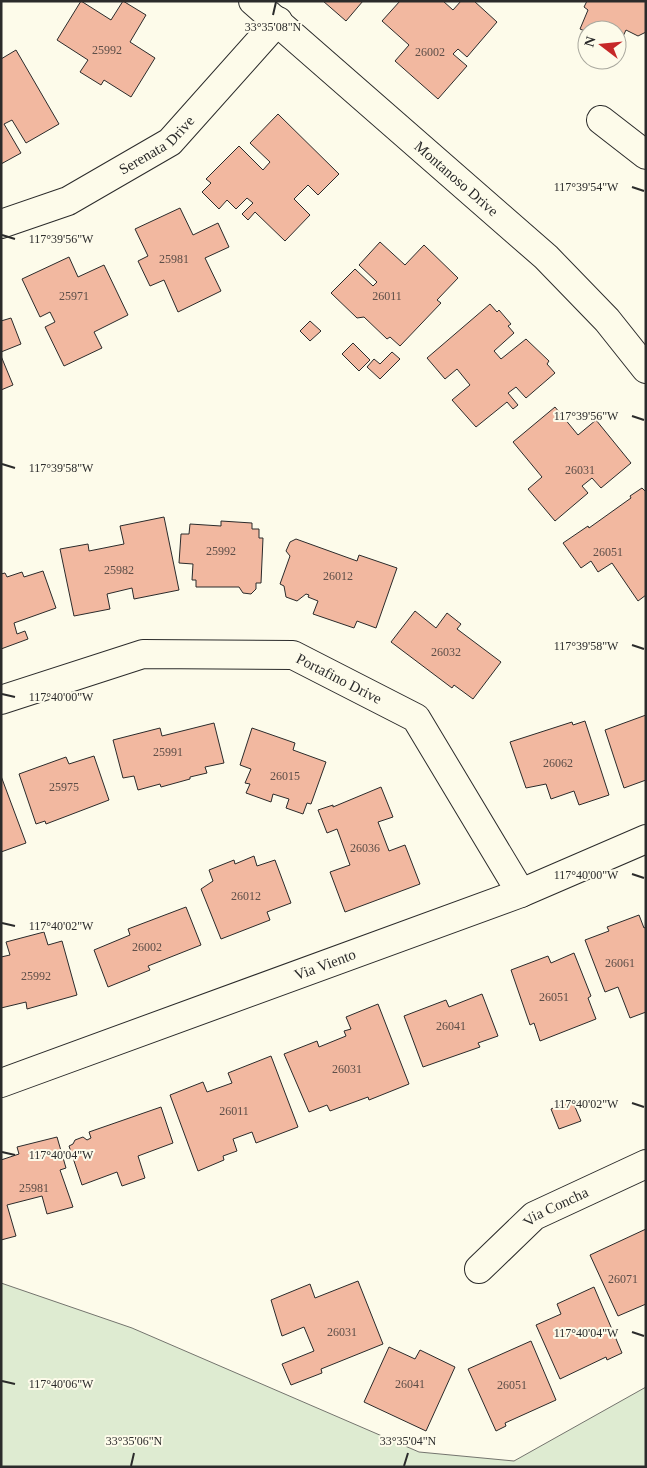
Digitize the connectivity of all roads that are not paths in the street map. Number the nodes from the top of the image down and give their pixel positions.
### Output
1 (254, 1) edge
2 (278, 21) junction
3 (601, 120) dead end
4 (646, 155) edge
5 (1, 224) edge
6 (646, 369) edge
7 (1, 700) edge
8 (646, 839) edge
9 (521, 894) junction
10 (1, 1083) edge
11 (646, 1164) edge
12 (479, 1270) dead end

1 - 2 street, Montanoso Drive
2 - 5 street, Serenata Drive
2 - 6 street, Montanoso Drive
3 - 4 street
7 - 9 street, Portafino Drive
8 - 9 street, Via Viento
9 - 10 street, Via Viento
11 - 12 street, Via Concha

